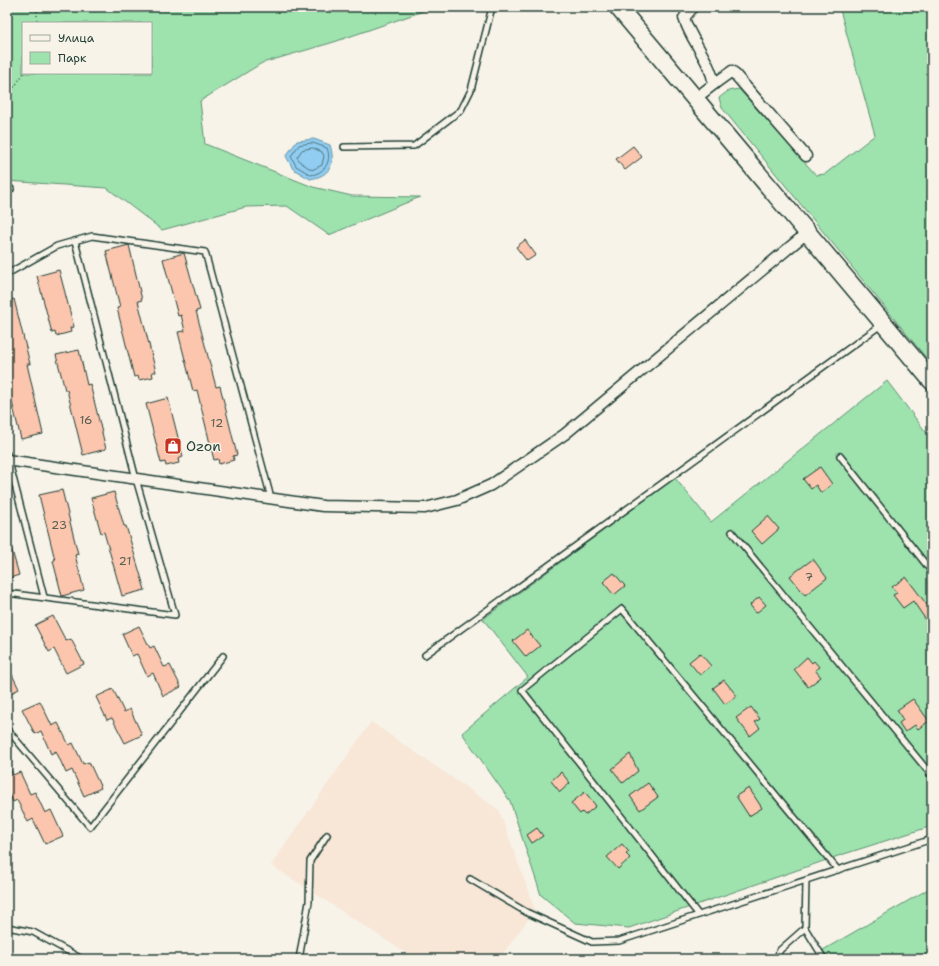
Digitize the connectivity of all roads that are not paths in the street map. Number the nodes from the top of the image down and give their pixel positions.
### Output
1 (492, 7) edge
2 (618, 7) edge
3 (693, 7) edge
4 (714, 84) junction
5 (696, 98) junction
6 (344, 147) dead end
7 (806, 156) dead end
8 (808, 232) junction
9 (75, 241) junction
10 (7, 274) edge
11 (884, 323) junction
12 (932, 381) edge
13 (840, 456) dead end
14 (8, 458) edge
15 (136, 479) junction
16 (271, 498) junction
17 (732, 532) dead end
18 (932, 572) edge
19 (7, 593) edge
20 (44, 597) junction
21 (425, 655) dead end
22 (223, 656) dead end
23 (7, 729) edge
24 (932, 776) edge
25 (327, 835) dead end
26 (932, 839) edge
27 (838, 870) junction
28 (470, 879) dead end
29 (806, 881) junction
30 (698, 914) junction
31 (7, 927) edge
32 (805, 928) junction
33 (82, 959) edge
34 (299, 959) edge
35 (776, 959) edge
36 (824, 959) edge

1 - 6 lane
2 - 5 main road
3 - 4 street
4 - 5 street
4 - 7 street
5 - 8 main road
8 - 11 main road
8 - 16 street
9 - 10 lane
9 - 15 lane
9 - 16 lane
11 - 12 main road
11 - 21 lane
13 - 18 lane
14 - 15 street
14 - 20 lane
15 - 16 street
15 - 20 lane
17 - 24 lane
19 - 20 lane
22 - 23 lane
25 - 34 lane
26 - 27 lane
27 - 29 lane
27 - 30 lane
28 - 30 lane
29 - 30 lane
29 - 32 lane
31 - 33 lane
32 - 35 lane
32 - 36 lane

